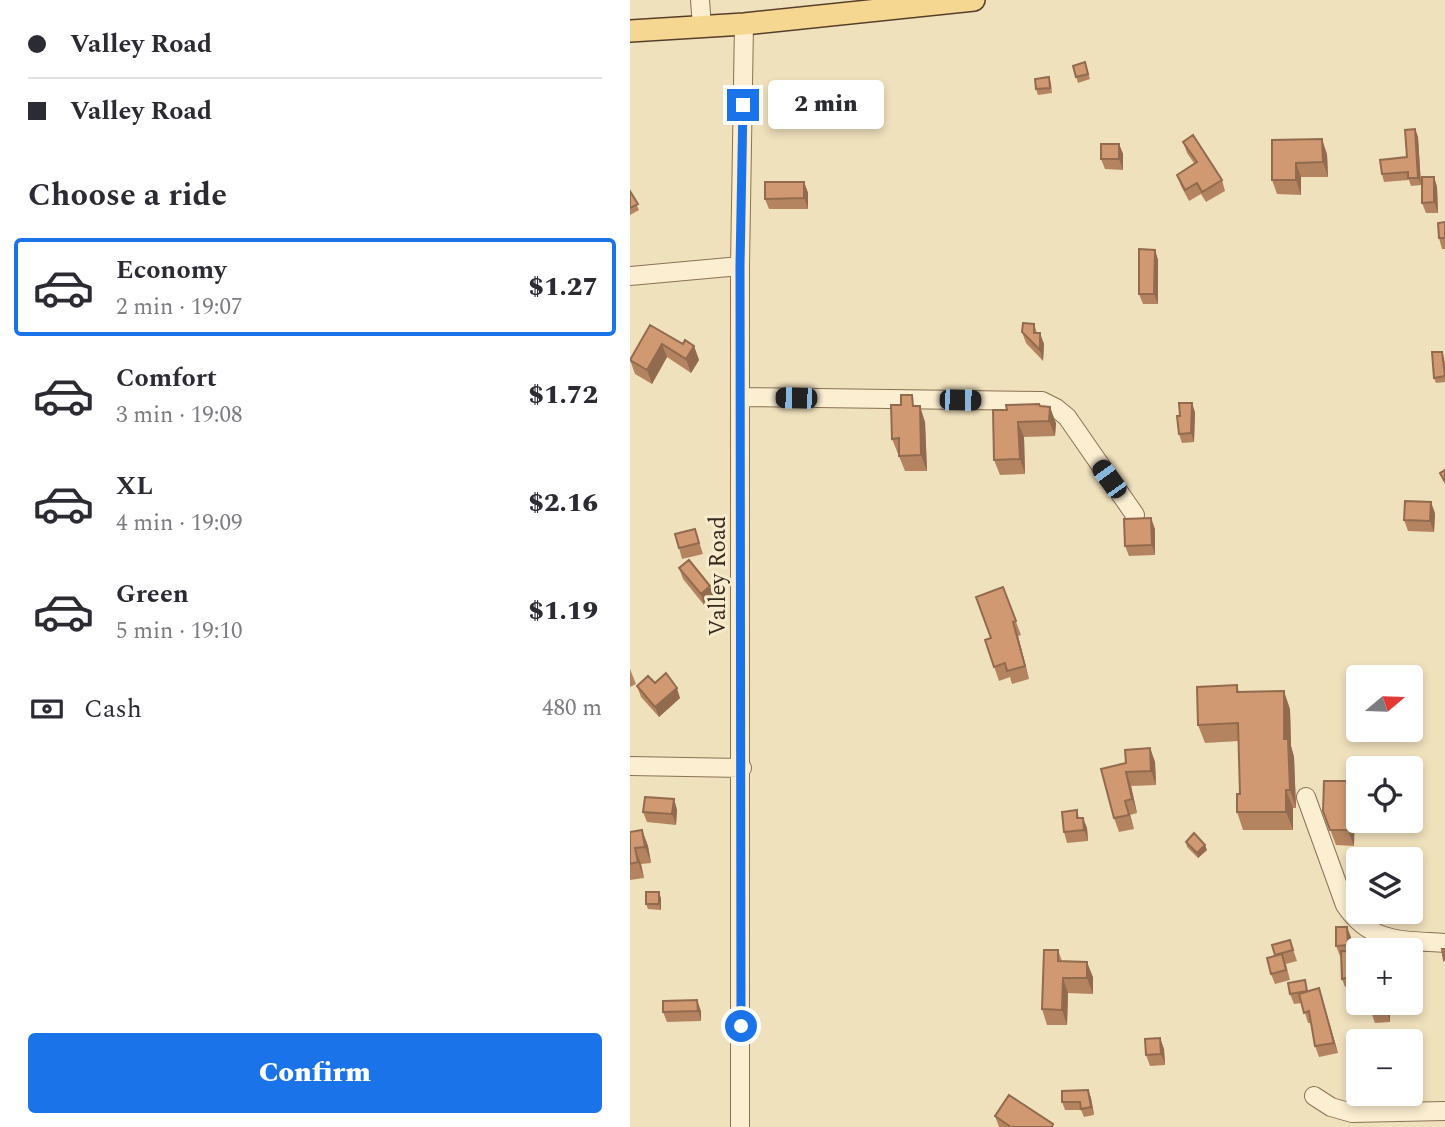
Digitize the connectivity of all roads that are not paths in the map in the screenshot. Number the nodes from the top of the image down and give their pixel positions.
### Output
1 (700, 0) edge
2 (974, 0) edge
3 (744, 24) junction
4 (702, 27) junction
5 (630, 31) edge
6 (740, 266) junction
7 (630, 276) edge
8 (741, 397) junction
9 (1135, 515) dead end
10 (630, 766) edge
11 (742, 768) junction
12 (1306, 797) dead end
13 (1445, 943) edge
14 (1314, 1096) dead end
15 (1445, 1111) edge
16 (740, 1127) edge

1 - 4 street
2 - 3 main road
3 - 4 main road
3 - 6 street, Valley Road
4 - 5 main road
6 - 7 street
6 - 8 street, Valley Road
8 - 9 street
8 - 11 street, Valley Road
10 - 11 street
11 - 16 street, Valley Road
12 - 13 street
14 - 15 street

